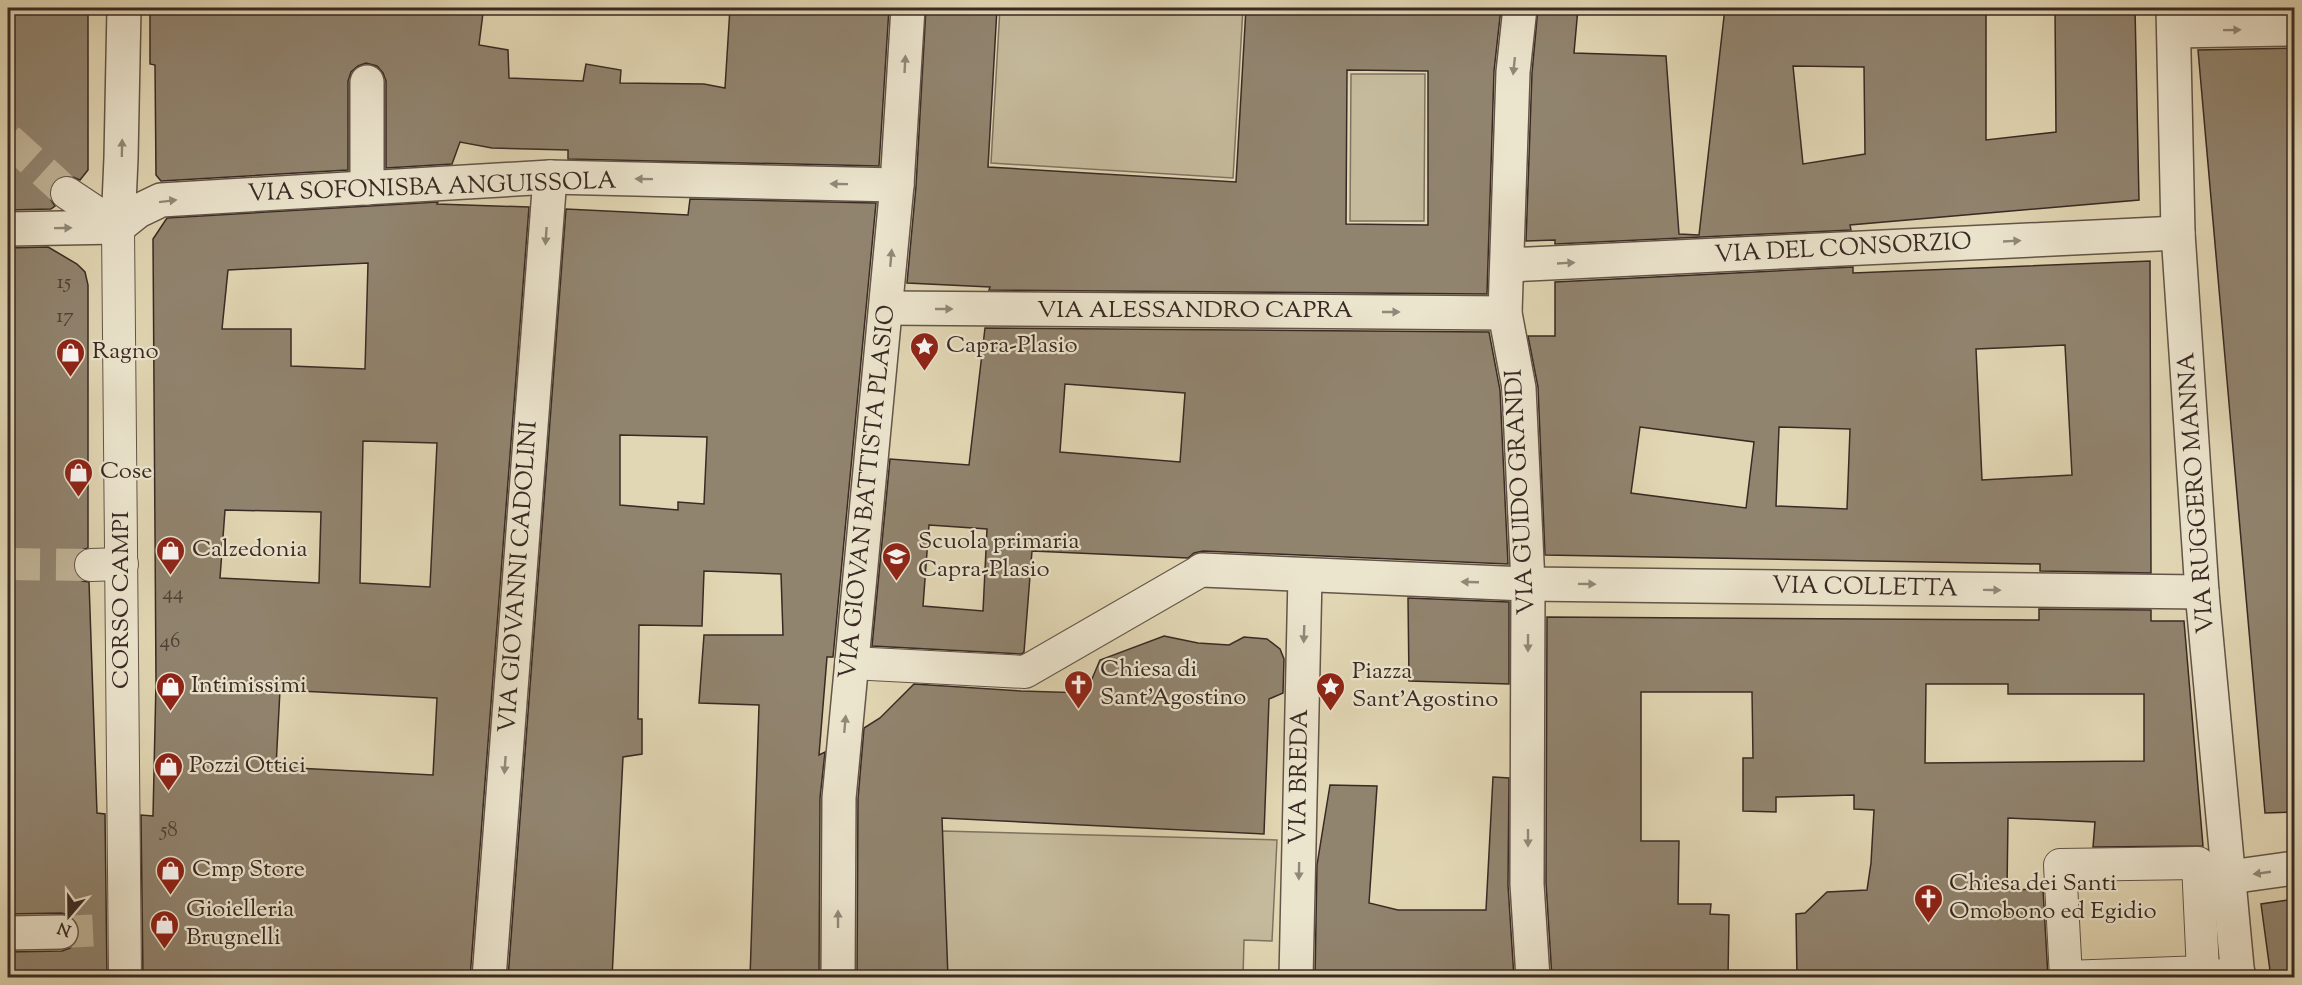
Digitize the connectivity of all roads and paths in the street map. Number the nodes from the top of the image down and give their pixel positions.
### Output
1 (124, 8) edge
2 (908, 8) edge
3 (1520, 8) edge
4 (2173, 19) edge
5 (2295, 29) edge
6 (367, 82) dead end
7 (550, 177) junction
8 (897, 185) junction
9 (366, 188) junction
10 (67, 193) tunnel mouth
11 (118, 227) junction
12 (8, 229) edge
13 (2178, 233) junction
14 (1508, 265) junction
15 (886, 308) junction
16 (1505, 313) junction
17 (122, 564) junction
18 (91, 565) tunnel mouth
19 (1202, 570) joint
20 (1305, 576) junction
21 (1528, 584) junction
22 (2202, 592) junction
23 (851, 663) junction
24 (2295, 868) edge
25 (2230, 877) junction
26 (61, 932) tunnel mouth
27 (8, 933) edge
28 (2221, 975) edge
29 (125, 978) edge
30 (489, 978) edge
31 (838, 978) edge
32 (1296, 978) edge
33 (1533, 978) edge

11 -> 1 street, CORSO CAMPI
8 -> 2 street, VIA GIOVAN BATTISTA PLASIO
3 -> 14 street, VIA GUIDO GRANDI
4 -> 5 street
4 - 13 street, VIA RUGGERO MANNA
6 - 9 street
8 -> 7 street, VIA SOFONISBA ANGUISSOLA
7 - 9 street, VIA SOFONISBA ANGUISSOLA
7 -> 30 street, VIA GIOVANNI CADOLINI
15 -> 8 street, VIA GIOVAN BATTISTA PLASIO
11 -> 9 street, VIA SOFONISBA ANGUISSOLA
10 - 11 street
12 -> 11 street
11 - 17 street, CORSO CAMPI
14 -> 13 street, VIA DEL CONSORZIO
13 - 22 street, VIA RUGGERO MANNA
14 - 16 street, VIA GUIDO GRANDI
15 -> 16 street, VIA ALESSANDRO CAPRA
15 - 23 street, VIA GIOVAN BATTISTA PLASIO
16 - 21 street, VIA GUIDO GRANDI
17 - 18 street
17 - 29 street, CORSO CAMPI
19 - 20 street
19 - 23 street
21 -> 20 street
20 -> 32 street, VIA BREDA
21 -> 22 street, VIA COLLETTA
21 -> 33 street, VIA GUIDO GRANDI
22 - 25 street, VIA RUGGERO MANNA
31 -> 23 street, VIA GIOVAN BATTISTA PLASIO
24 -> 25 street
25 - 28 street, VIA RUGGERO MANNA
26 - 27 street
28 - 28 street

